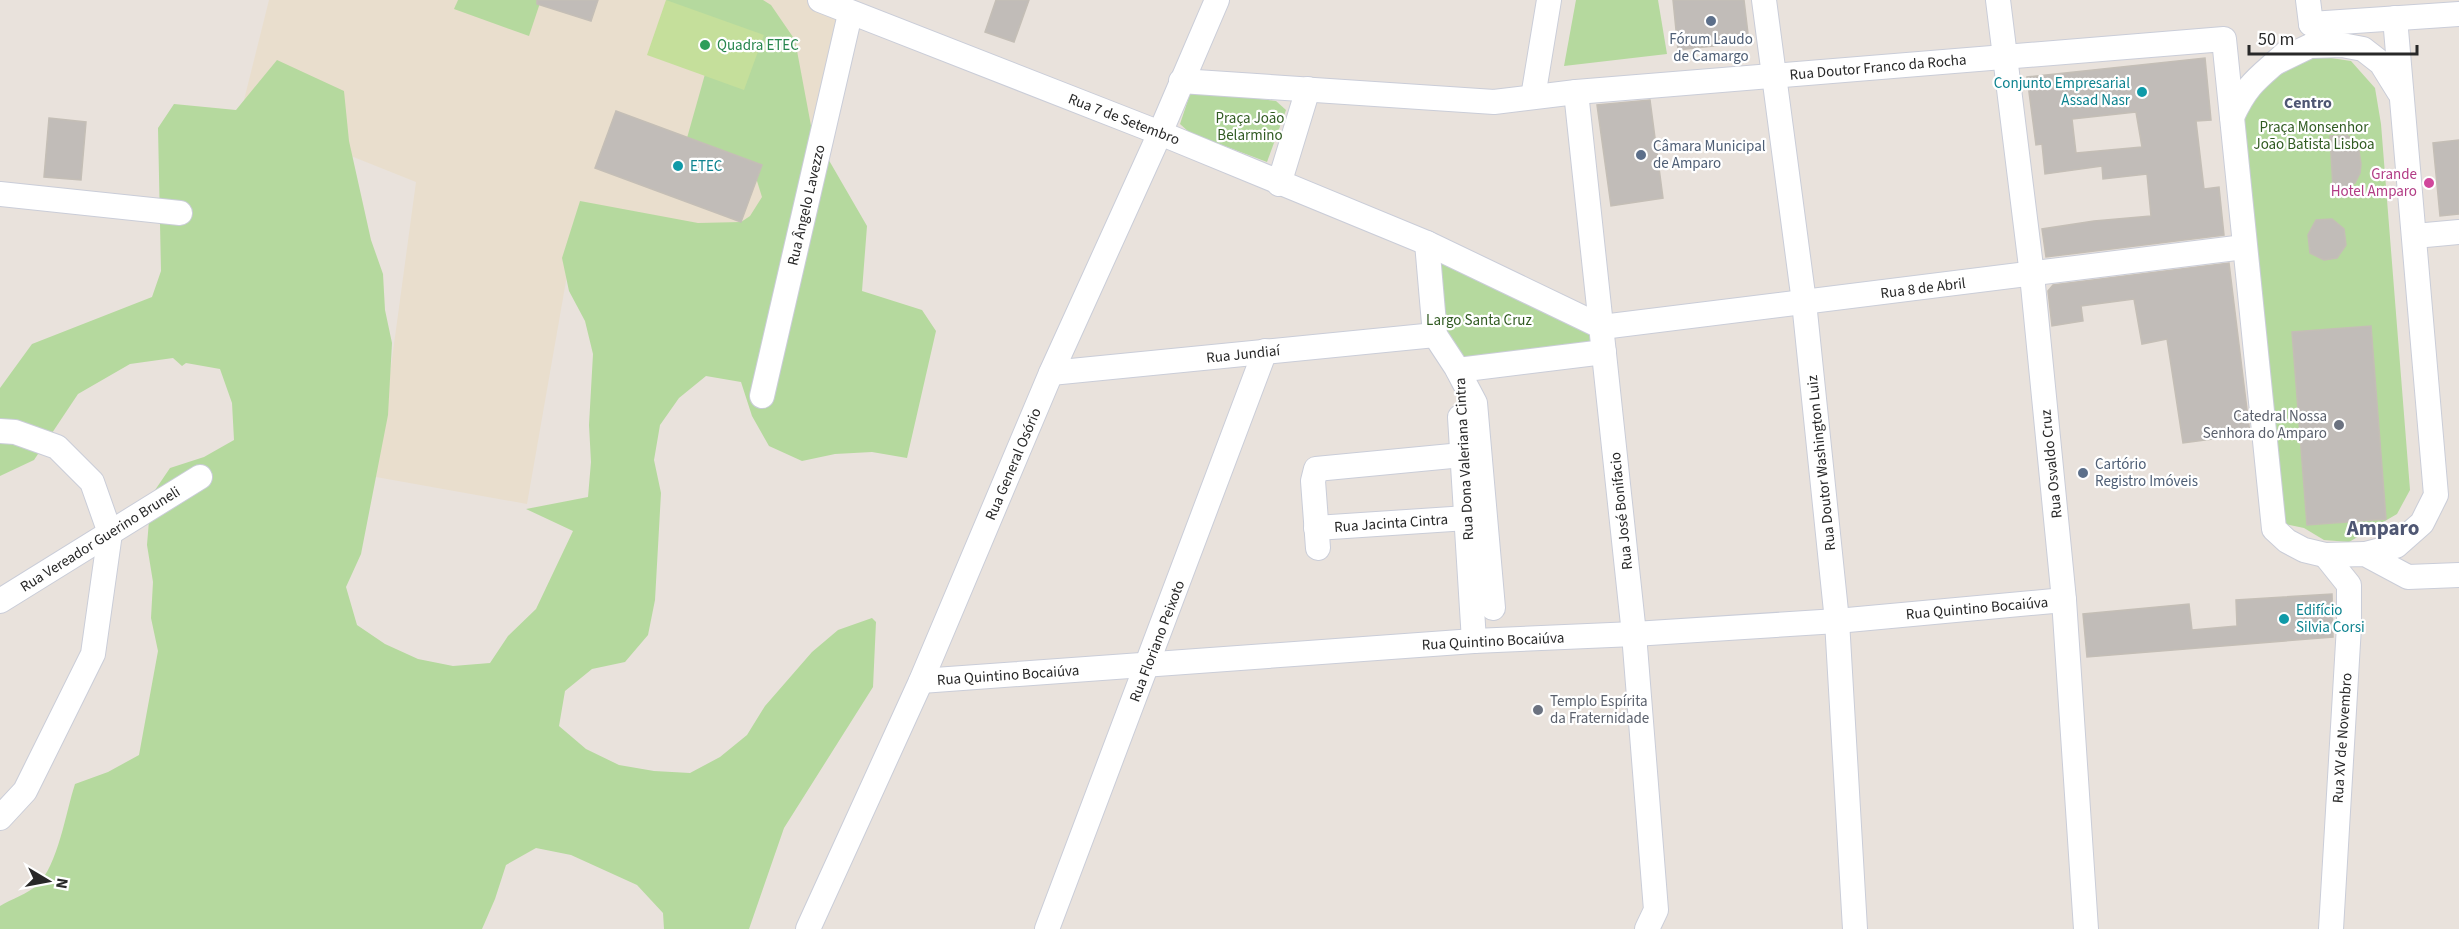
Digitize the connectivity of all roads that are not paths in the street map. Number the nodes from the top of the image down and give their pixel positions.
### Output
1 (820, 0) edge
2 (1217, 0) edge
3 (1549, 0) edge
4 (1764, 0) edge
5 (1998, 0) edge
6 (2308, 0) edge
7 (850, 14) junction
8 (2459, 14) edge
9 (2395, 18) junction
10 (2311, 24) junction
11 (2006, 55) junction
12 (2275, 63) junction
13 (1775, 76) junction
14 (1181, 81) junction
15 (1308, 90) junction
16 (1576, 92) junction
17 (2402, 96) junction
18 (1533, 97) junction
19 (2231, 117) junction
20 (1160, 133) junction
21 (1279, 184) junction
22 (0, 194) edge
23 (180, 213) dead end
24 (2459, 232) edge
25 (2415, 236) junction
26 (1427, 243) junction
27 (2244, 248) junction
28 (2032, 275) junction
29 (1804, 302) junction
30 (1602, 327) junction
31 (1435, 335) junction
32 (1265, 351) junction
33 (1605, 352) junction
34 (1458, 370) junction
35 (1051, 373) junction
36 (762, 396) dead end
37 (0, 431) edge
38 (1462, 455) junction
39 (200, 477) dead end
40 (1467, 518) junction
41 (110, 533) junction
42 (2365, 554) junction
43 (2325, 555) junction
44 (2459, 575) edge
45 (2064, 600) junction
46 (0, 601) edge
47 (1493, 608) dead end
48 (1837, 621) junction
49 (1634, 634) junction
50 (1474, 642) junction
51 (1149, 664) junction
52 (921, 681) junction
53 (0, 818) edge
54 (808, 929) edge
55 (1047, 929) edge
56 (1647, 929) edge
57 (1855, 929) edge
58 (2086, 929) edge
59 (2331, 929) edge

1 - 7 street, Rua 7 de Setembro
2 - 14 street, Rua General Osório
3 - 18 street
4 - 13 street, Rua Doutor Washington Luiz
5 - 11 street, Rua Osvaldo Cruz
6 - 10 street
7 - 20 street, Rua 7 de Setembro
7 - 36 street, Rua Ângelo Lavezzo
8 - 9 street
9 - 10 street
9 - 17 street
10 - 12 street
11 - 13 street, Rua Doutor Franco da Rocha
11 - 19 street, Rua Doutor Franco da Rocha
11 - 28 street, Rua Osvaldo Cruz
12 - 17 street
12 - 19 street
13 - 16 street, Rua Doutor Franco da Rocha
13 - 29 street, Rua Doutor Washington Luiz
14 - 15 street
14 - 20 street, Rua General Osório
15 - 18 street, Rua Doutor Franco da Rocha
15 - 21 street
16 - 18 street, Rua Doutor Franco da Rocha
16 - 30 street, Rua José Bonifacio
17 - 25 street
19 - 27 street
20 - 21 street, Rua 7 de Setembro
20 - 35 street, Rua General Osório
21 - 26 street, Rua 7 de Setembro
22 - 23 street
24 - 25 street
25 - 42 street
26 - 30 street
26 - 31 street
27 - 28 street, Rua 8 de Abril
27 - 43 street
28 - 29 street, Rua 8 de Abril
28 - 45 street, Rua Osvaldo Cruz
29 - 30 street, Rua 8 de Abril
29 - 48 street, Rua Doutor Washington Luiz
30 - 33 street, Rua José Bonifacio
31 - 32 street, Rua Jundiaí
31 - 34 street
32 - 35 street, Rua Jundiaí
32 - 51 street, Rua Floriano Peixoto
33 - 34 street
33 - 49 street, Rua José Bonifacio
34 - 38 street, Rua Dona Valeriana Cintra
34 - 47 street, Rua Dona Valeriana Cintra
35 - 52 street, Rua General Osório
37 - 41 street
38 - 40 street, Rua Dona Valeriana Cintra
38 - 40 street, Rua Jacinta Cintra
39 - 41 street, Rua Vereador Guerino Bruneli
40 - 50 street, Rua Dona Valeriana Cintra
41 - 46 street, Rua Vereador Guerino Bruneli
41 - 53 street
42 - 43 street
42 - 44 street
43 - 59 street, Rua XV de Novembro
45 - 48 street, Rua Quintino Bocaiúva
45 - 58 street, Rua Osvaldo Cruz
48 - 49 street, Rua Quintino Bocaiúva
48 - 57 street, Rua Doutor Washington Luiz
49 - 50 street, Rua Quintino Bocaiúva
49 - 56 street, Rua José Bonifacio
50 - 51 street, Rua Quintino Bocaiúva
51 - 52 street, Rua Quintino Bocaiúva
51 - 55 street, Rua Floriano Peixoto
52 - 54 street, Rua General Osório

